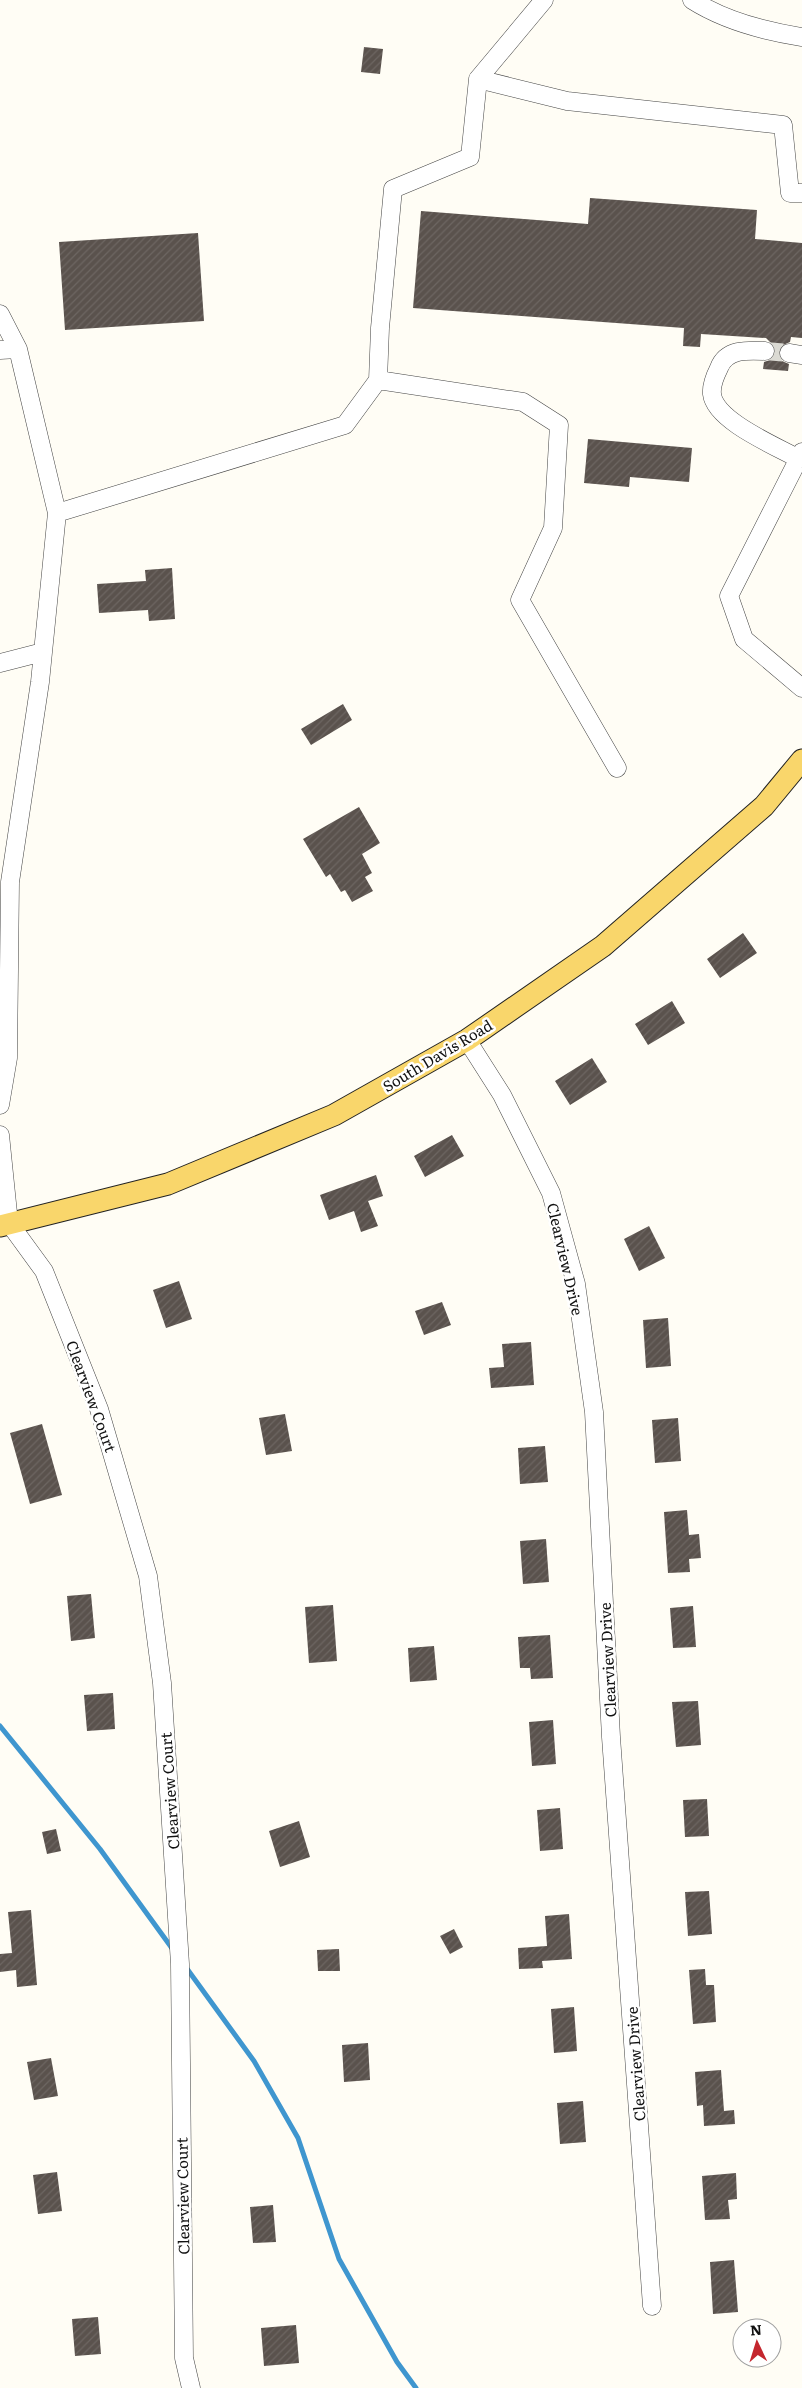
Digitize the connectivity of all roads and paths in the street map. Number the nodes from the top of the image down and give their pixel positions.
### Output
1 (544, 0) edge
2 (692, 0) edge
3 (802, 37) edge
4 (478, 79) junction
5 (802, 193) edge
6 (0, 314) edge
7 (18, 349) junction
8 (0, 350) edge
9 (765, 351) tunnel mouth
10 (378, 380) junction
11 (800, 456) edge
12 (57, 512) junction
13 (43, 652) junction
14 (0, 663) edge
15 (802, 688) edge
16 (802, 760) edge
17 (617, 768) dead end
18 (0, 942) edge
19 (8, 966) junction
20 (467, 1040) junction
21 (0, 1105) edge
22 (0, 1135) edge
23 (5, 1225) edge
24 (652, 2306) dead end
25 (191, 2388) edge

1 - 4 street
2 - 3 street
4 - 5 street
4 - 10 street
6 - 7 street
7 - 8 street
7 - 12 street
9 - 11 street
10 - 12 street
10 - 17 street
11 - 15 street
12 - 13 street
13 - 14 street
13 - 19 street
16 - 20 main road, South Davis Road
18 - 19 street
19 - 21 street
20 - 23 main road, South Davis Road
20 - 24 street, Clearview Drive
22 - 23 street
23 - 25 street, Clearview Court

